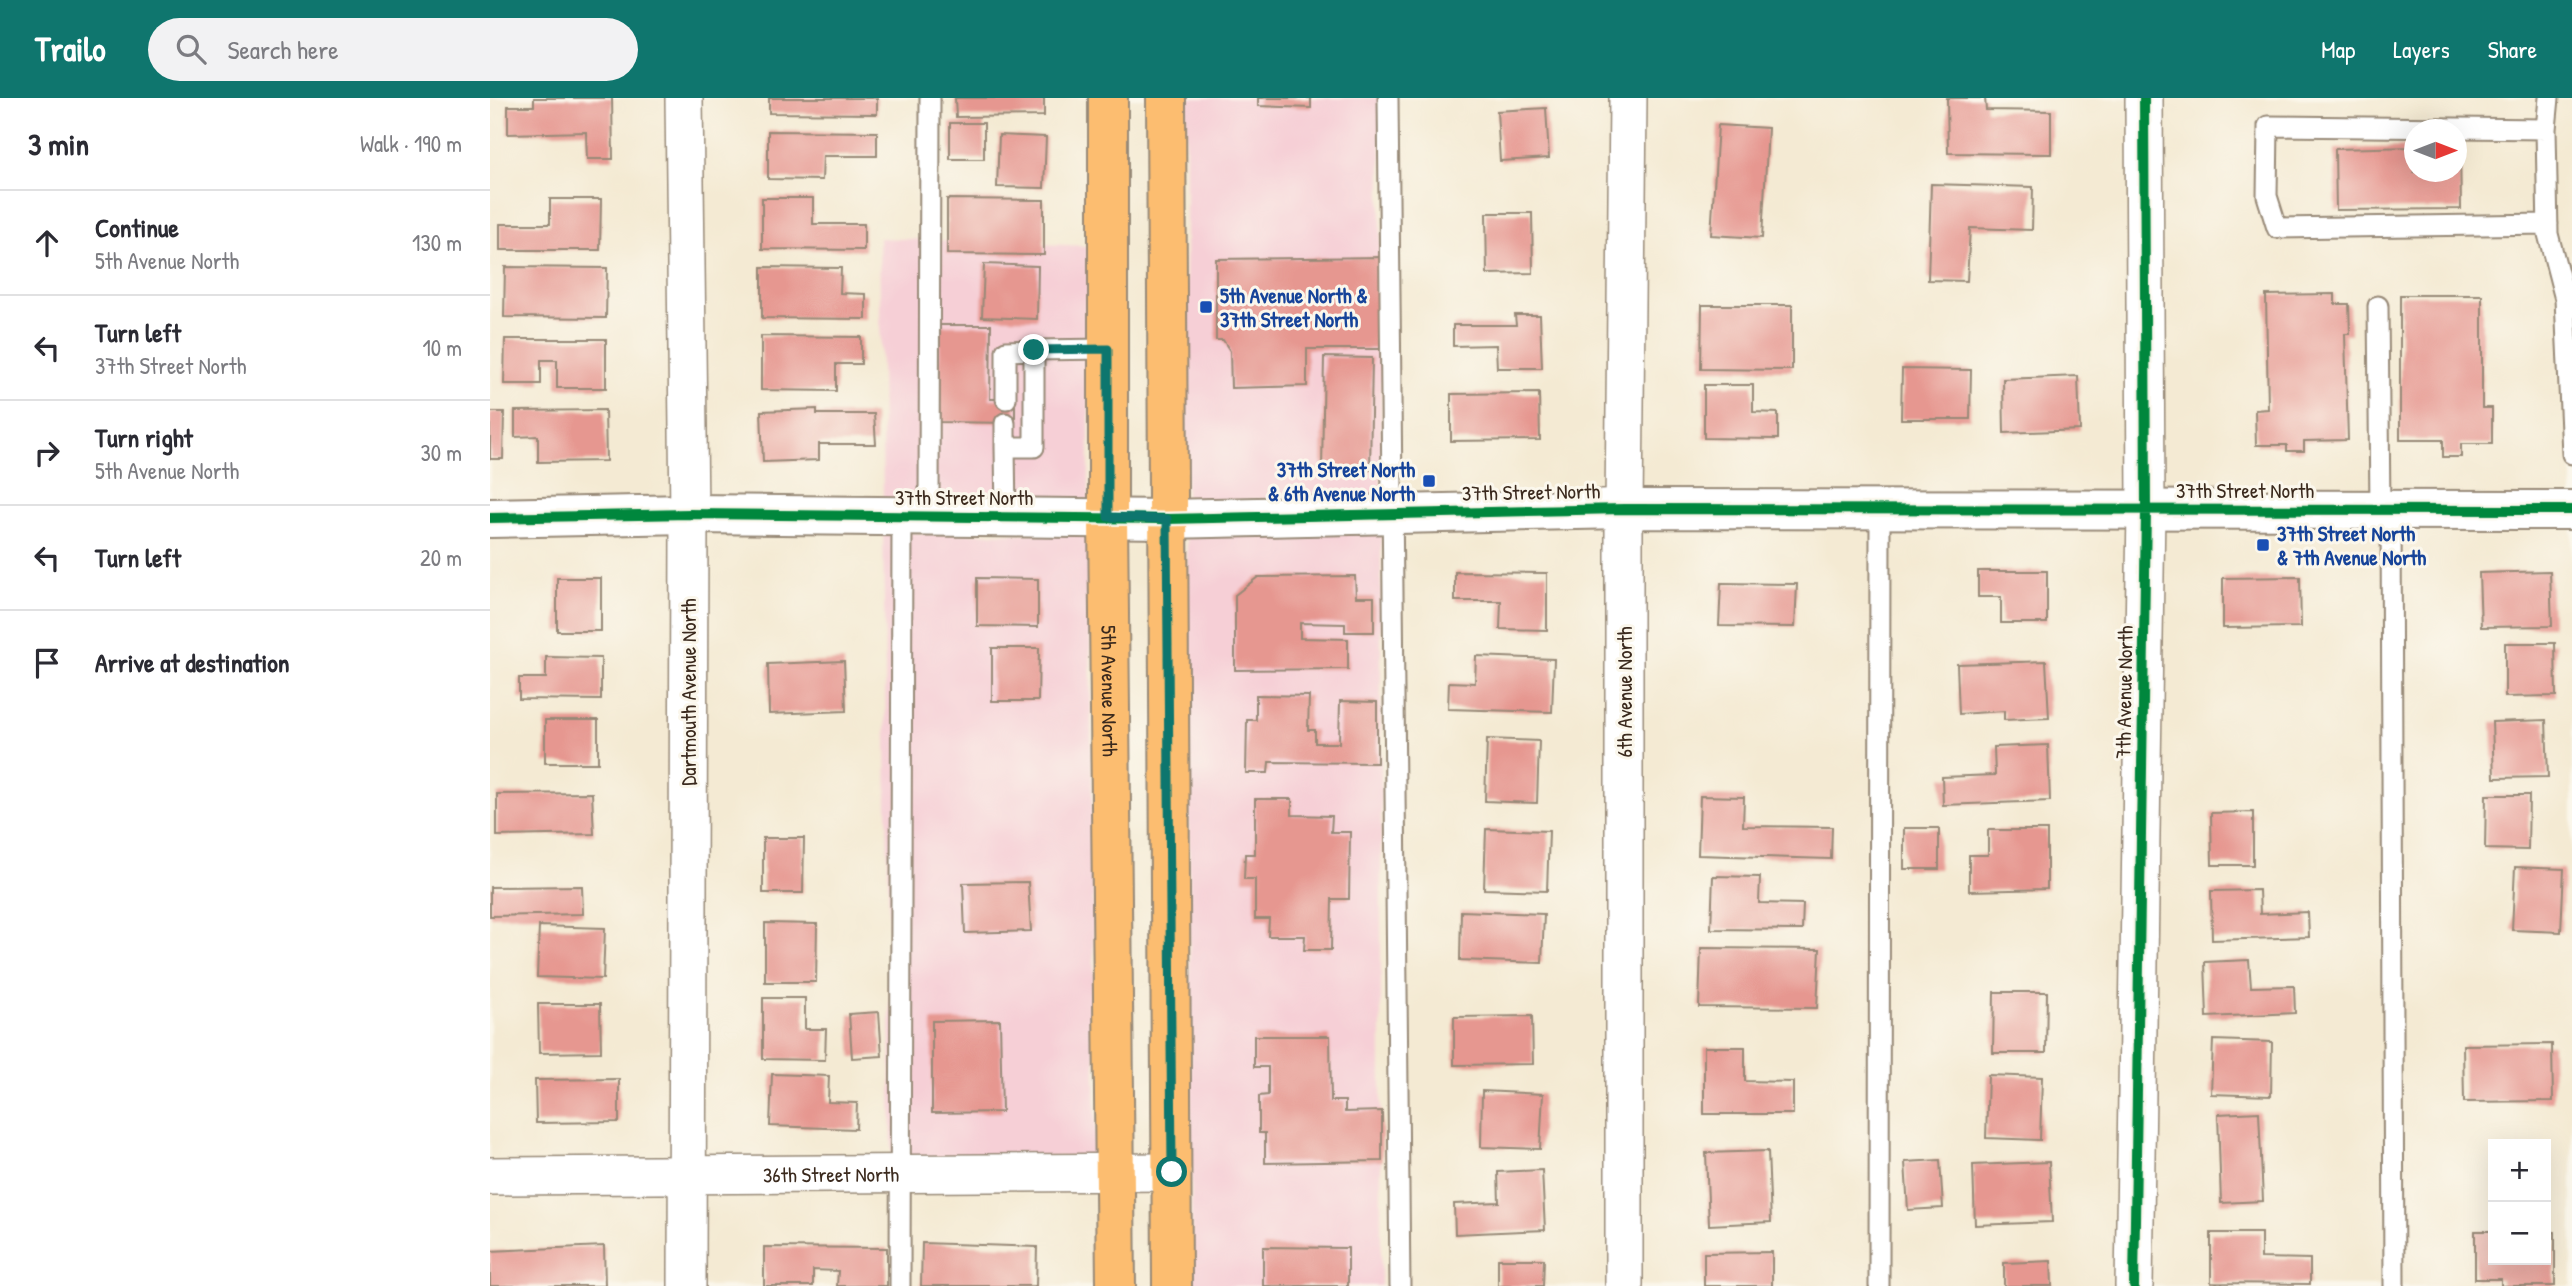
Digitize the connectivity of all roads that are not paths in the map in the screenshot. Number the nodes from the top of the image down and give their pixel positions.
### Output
1 (684, 98) edge
2 (930, 98) edge
3 (1108, 98) edge
4 (1166, 98) edge
5 (1388, 98) edge
6 (1628, 98) edge
7 (2144, 98) edge
8 (2549, 98) edge
9 (2546, 129) junction
10 (2548, 224) junction
11 (2378, 306) dead end
12 (1108, 349) junction
13 (1034, 350) junction
14 (1006, 398) dead end
15 (1005, 423) dead end
16 (2571, 427) edge
17 (1005, 447) junction
18 (2572, 454) edge
19 (1624, 509) junction
20 (1880, 510) junction
21 (2146, 510) junction
22 (2386, 510) junction
23 (2572, 510) edge
24 (689, 514) junction
25 (1392, 514) junction
26 (915, 516) junction
27 (1006, 517) junction
28 (1108, 517) junction
29 (490, 518) edge
30 (1167, 519) junction
31 (1172, 1172) junction
32 (1115, 1173) junction
33 (901, 1175) junction
34 (490, 1176) edge
35 (687, 1176) junction
36 (687, 1286) edge
37 (901, 1286) edge
38 (1116, 1286) edge
39 (1172, 1286) edge
40 (1400, 1286) edge
41 (1624, 1286) edge
42 (1879, 1286) edge
43 (2134, 1286) edge
44 (2394, 1286) edge

1 - 24 street, Dartmouth Avenue North
2 - 26 lane
3 - 12 main road, 5th Avenue North
4 - 30 main road
5 - 25 lane
6 - 19 street, 6th Avenue North
7 - 21 street, 7th Avenue North
8 - 9 lane
9 - 10 lane
9 - 10 lane
10 - 16 lane
11 - 22 lane
12 - 13 lane
12 - 28 main road, 5th Avenue North
13 - 14 lane
13 - 17 lane
15 - 17 lane
16 - 18 lane
17 - 27 lane
19 - 20 street, 37th Street North
19 - 25 street, 37th Street North
19 - 41 street, 6th Avenue North
20 - 21 street, 37th Street North
20 - 42 lane
21 - 22 street, 37th Street North
21 - 43 street, 7th Avenue North
22 - 23 street, 37th Street North
22 - 44 lane
24 - 26 street, 37th Street North
24 - 29 street, 37th Street North
24 - 35 street, Dartmouth Avenue North
25 - 30 street, 37th Street North
25 - 40 lane
26 - 27 street, 37th Street North
26 - 33 lane
27 - 28 street, 37th Street North
28 - 30 street, 37th Street North
28 - 32 main road, 5th Avenue North
30 - 31 main road
31 - 32 street, 36th Street North
31 - 39 main road
32 - 33 street, 36th Street North
32 - 38 main road, 5th Avenue North
33 - 35 street, 36th Street North
33 - 37 lane
34 - 35 street, 36th Street North
35 - 36 street, Dartmouth Avenue North

